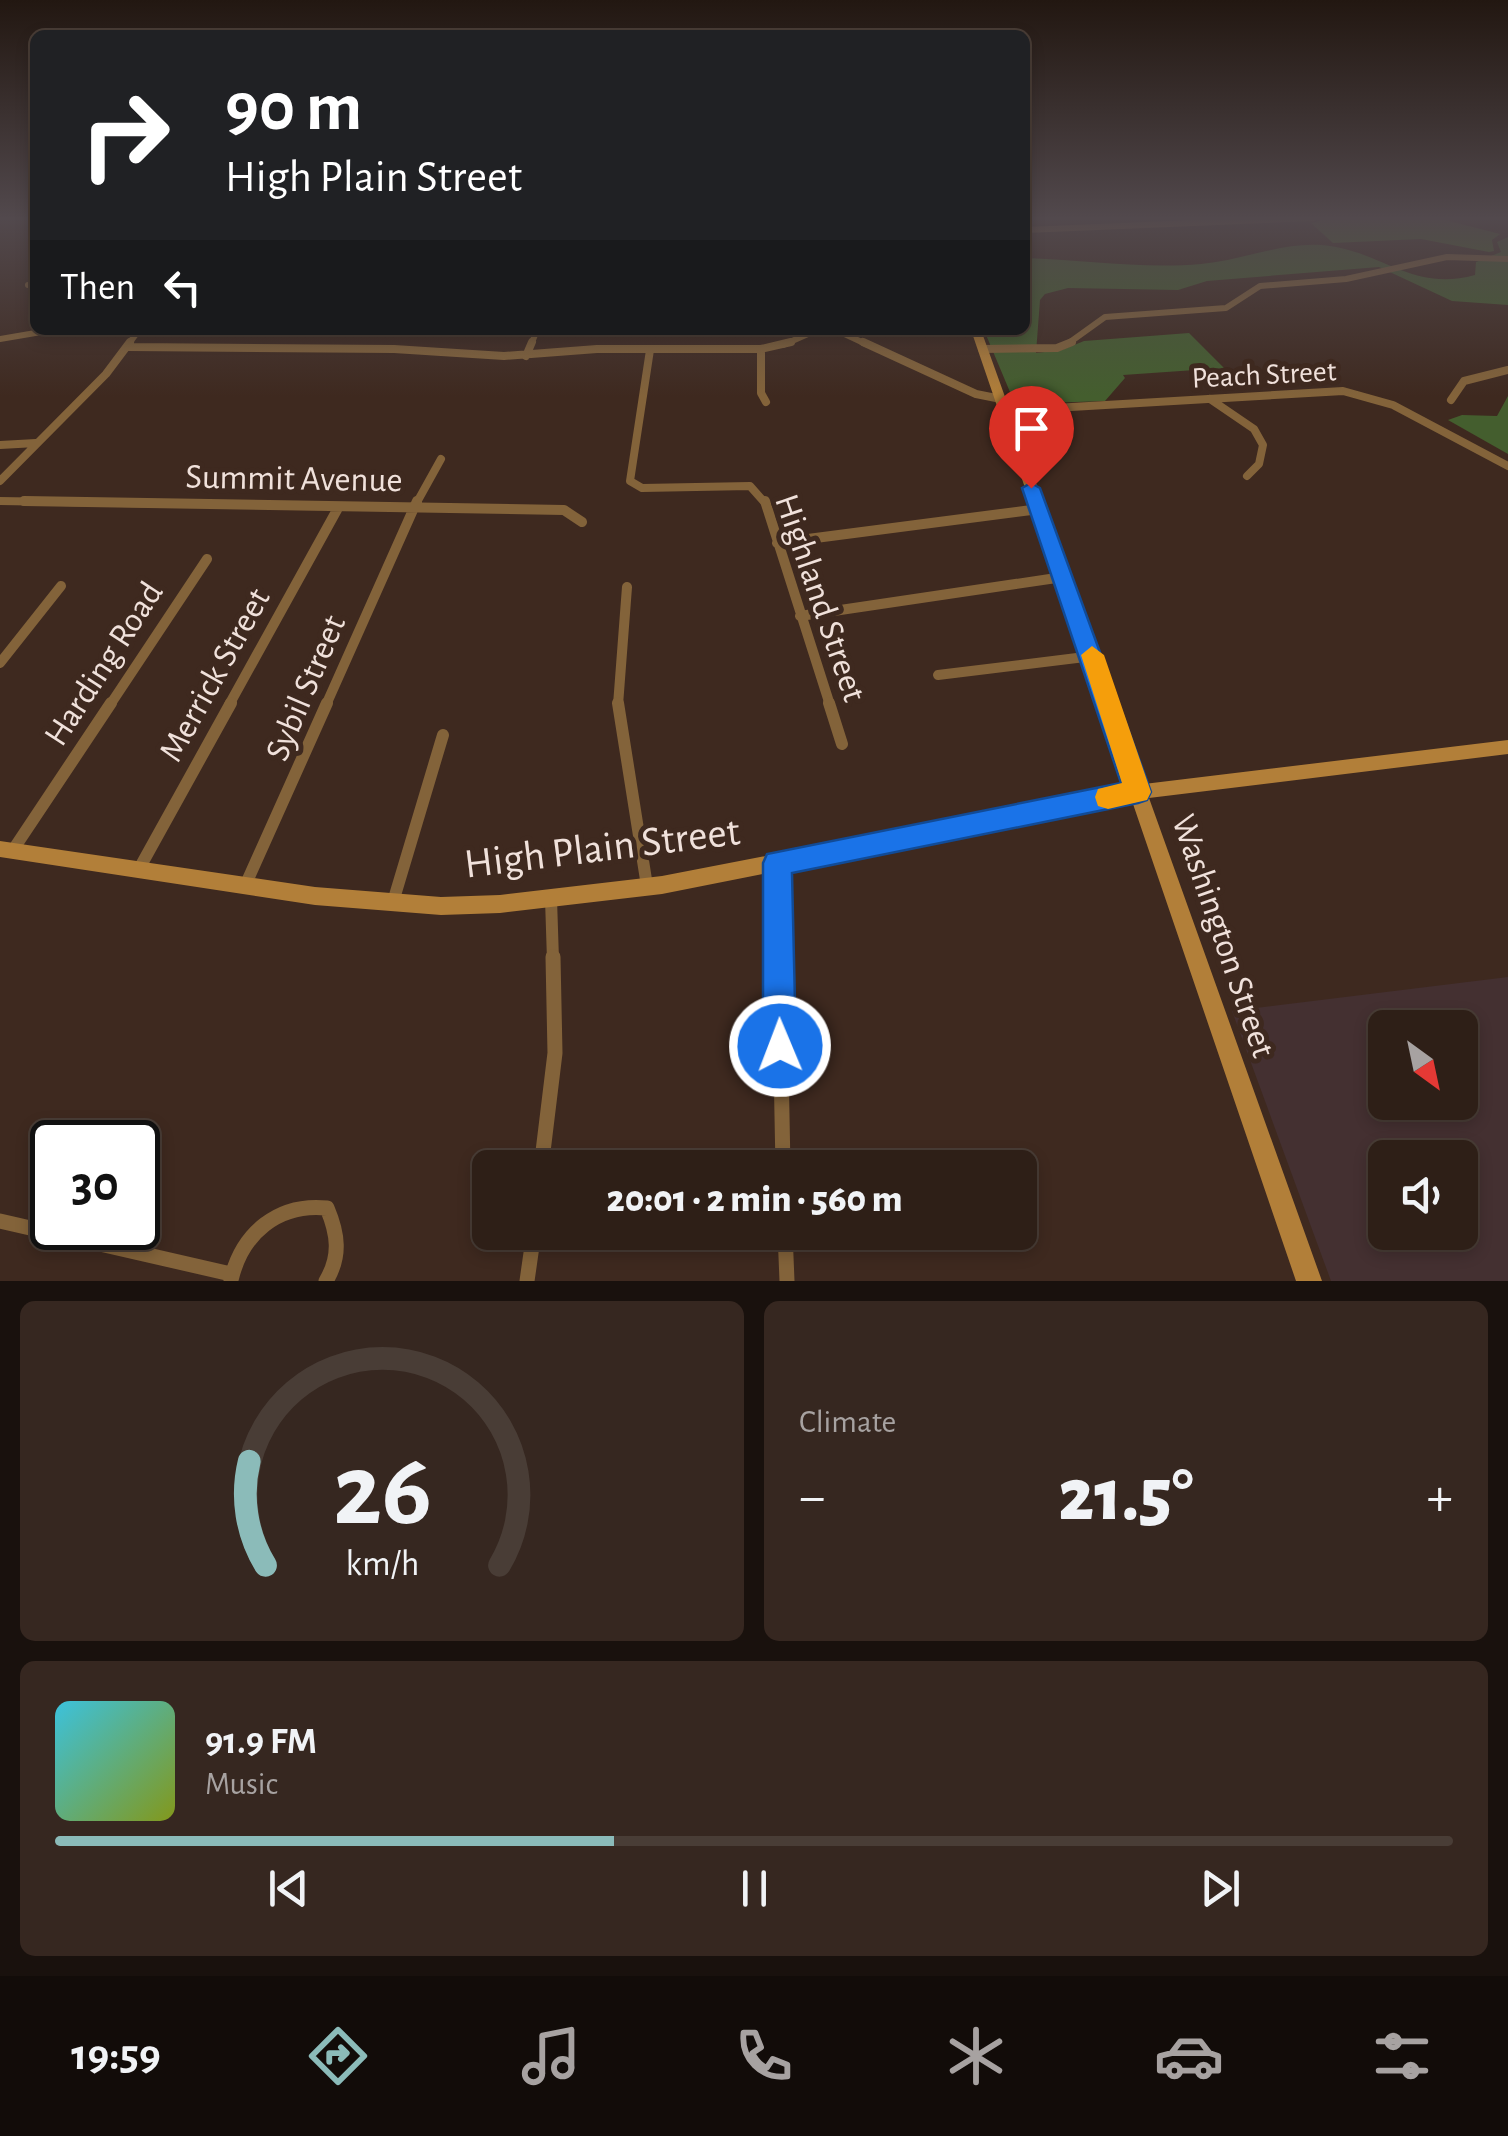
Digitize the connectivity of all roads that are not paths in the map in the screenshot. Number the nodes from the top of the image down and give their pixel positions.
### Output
1 (1354, 278) edge
2 (30, 334) edge
3 (136, 335) edge
4 (535, 335) edge
5 (803, 335) edge
6 (847, 335) edge
7 (978, 335) edge
8 (0, 339) edge
9 (130, 347) junction
10 (761, 349) junction
11 (982, 349) junction
12 (650, 350) junction
13 (526, 356) junction
14 (1508, 370) edge
15 (1209, 398) junction
16 (1451, 400) dead end
17 (766, 402) dead end
18 (1003, 405) junction
19 (0, 444) edge
20 (36, 444) junction
21 (441, 458) dead end
22 (1508, 466) edge
23 (1248, 476) dead end
24 (0, 481) edge
25 (0, 501) edge
26 (338, 508) junction
27 (411, 508) junction
28 (1039, 509) junction
29 (582, 522) dead end
30 (777, 543) junction
31 (207, 558) dead end
32 (1064, 578) junction
33 (61, 586) dead end
34 (627, 587) dead end
35 (800, 616) junction
36 (1092, 656) junction
37 (0, 663) edge
38 (938, 675) dead end
39 (443, 736) dead end
40 (842, 744) dead end
41 (1508, 747) edge
42 (1138, 792) junction
43 (6, 850) edge
44 (777, 863) junction
45 (139, 869) junction
46 (245, 886) junction
47 (647, 886) junction
48 (550, 899) junction
49 (393, 904) junction
50 (544, 1150) edge
51 (782, 1150) edge
52 (0, 1221) edge
53 (531, 1250) edge
54 (786, 1250) edge
55 (231, 1278) edge
56 (326, 1281) edge
57 (527, 1281) edge
58 (787, 1281) edge
59 (1309, 1281) edge

1 - 11 street
2 - 8 street
3 - 9 street
4 - 13 street
5 - 10 street
6 - 18 street
7 - 11 main road, Washington Street
9 - 13 street
9 - 20 street
10 - 12 street
10 - 17 street
11 - 18 main road, Washington Street
12 - 13 street
12 - 30 street, Highland Street
14 - 16 street
15 - 18 street, Peach Street
15 - 22 street, Peach Street
15 - 23 street
18 - 28 main road, Washington Street
19 - 20 street
20 - 24 street
21 - 27 street, Sybil Street
25 - 26 street, Summit Avenue
26 - 27 street, Summit Avenue
26 - 45 street, Merrick Street
27 - 29 street, Summit Avenue
27 - 46 street, Sybil Street
28 - 30 street
28 - 32 main road, Washington Street
30 - 35 street, Highland Street
31 - 43 street, Harding Road
32 - 35 street
32 - 36 main road, Washington Street
33 - 37 street
34 - 47 street
35 - 40 street, Highland Street
36 - 38 street
36 - 42 main road, Washington Street
39 - 49 street
41 - 42 main road, High Plain Street
42 - 44 main road, High Plain Street
42 - 59 main road, Washington Street
43 - 45 main road, High Plain Street
44 - 47 main road, High Plain Street
44 - 51 street
45 - 46 main road, High Plain Street
46 - 49 main road, High Plain Street
47 - 48 main road, High Plain Street
48 - 49 main road, High Plain Street
48 - 50 street
52 - 55 street
53 - 57 street
54 - 58 street
55 - 56 street

